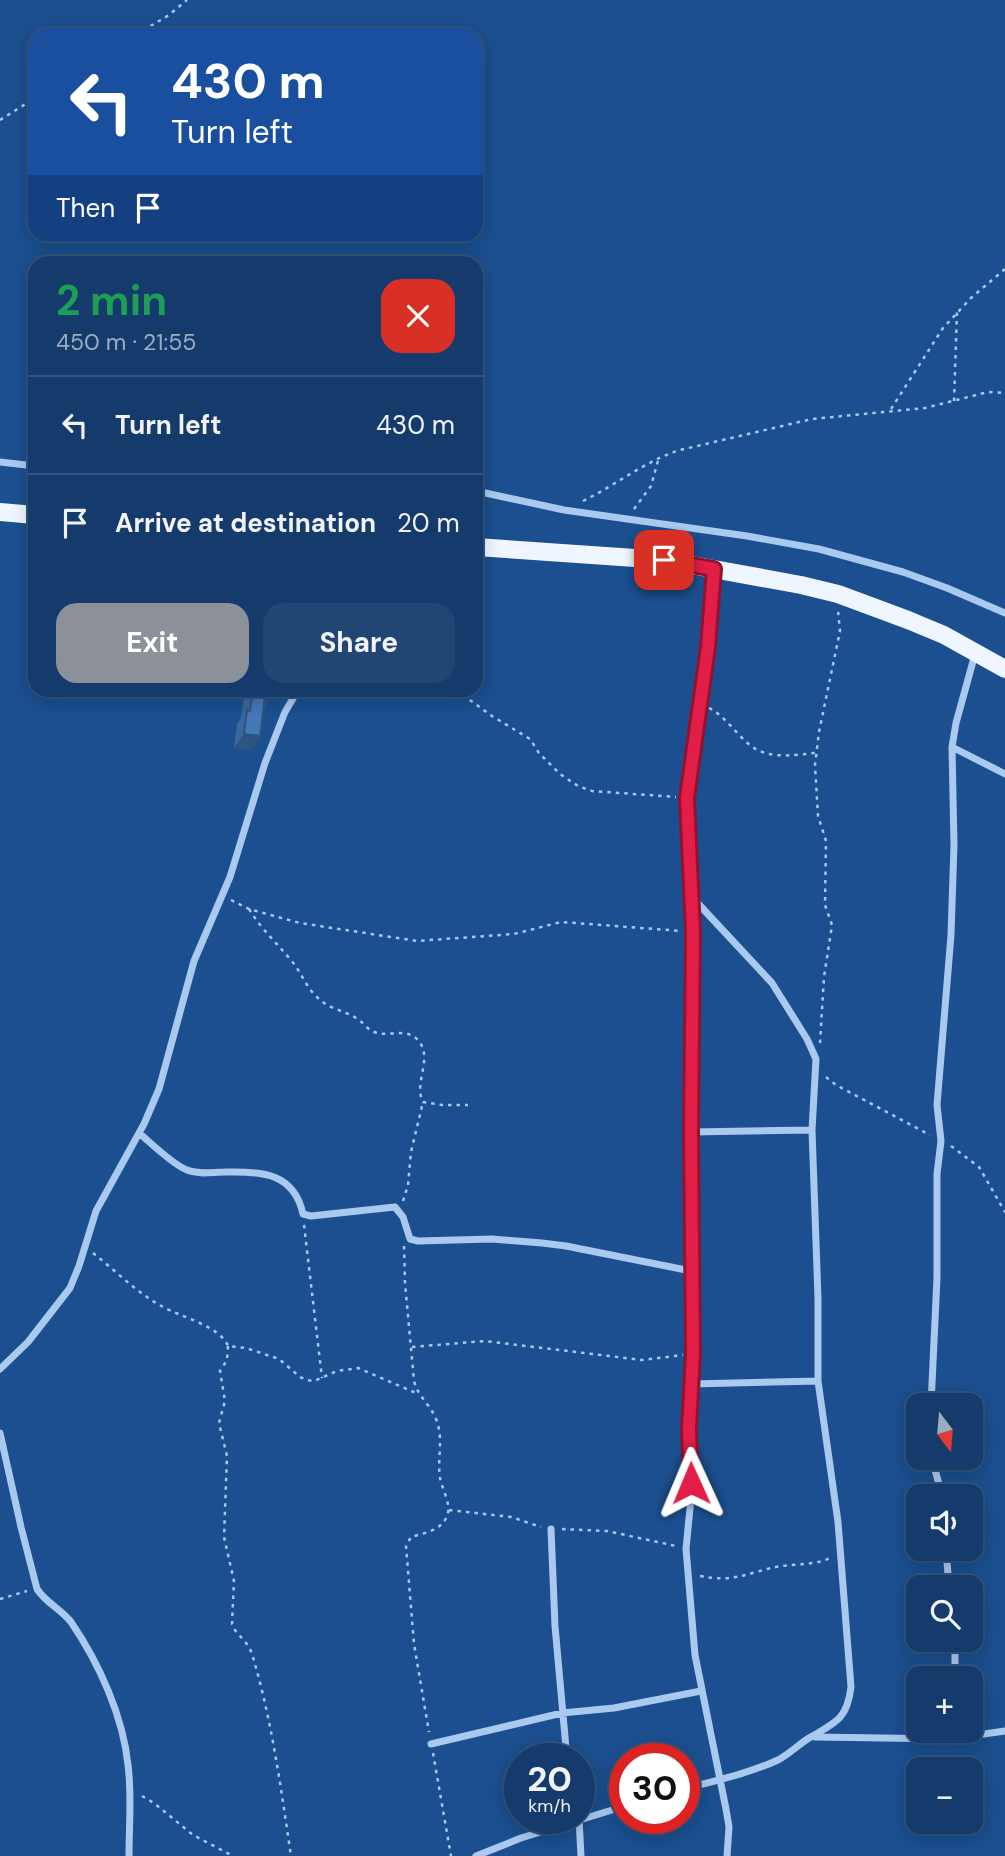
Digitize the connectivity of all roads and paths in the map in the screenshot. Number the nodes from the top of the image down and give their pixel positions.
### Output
1 (187, 0) edge
2 (146, 28) edge
3 (28, 102) edge
4 (0, 120) edge
5 (1005, 269) edge
6 (957, 312) junction
7 (1005, 393) edge
8 (954, 401) junction
9 (889, 411) junction
10 (659, 457) junction
11 (0, 462) edge
12 (28, 465) edge
13 (483, 493) edge
14 (564, 510) junction
15 (0, 512) edge
16 (28, 514) edge
17 (625, 519) junction
18 (483, 547) edge
19 (714, 569) junction
20 (838, 594) junction
21 (1005, 613) edge
22 (975, 653) junction
23 (1005, 668) edge
24 (294, 697) edge
25 (466, 697) edge
26 (700, 704) junction
27 (952, 747) junction
28 (816, 753) junction
29 (1005, 774) edge
30 (687, 798) junction
31 (222, 895) junction
32 (690, 896) junction
33 (249, 909) junction
34 (693, 932) junction
35 (813, 1050) junction
36 (817, 1066) junction
37 (423, 1102) junction
38 (468, 1105) dead end
39 (812, 1130) junction
40 (691, 1132) junction
41 (139, 1133) junction
42 (941, 1141) junction
43 (401, 1211) junction
44 (1005, 1212) edge
45 (303, 1214) junction
46 (410, 1239) junction
47 (85, 1247) junction
48 (691, 1271) junction
49 (228, 1346) junction
50 (412, 1347) junction
51 (693, 1353) junction
52 (0, 1369) edge
53 (322, 1378) junction
54 (818, 1381) junction
55 (691, 1384) junction
56 (417, 1393) junction
57 (931, 1393) edge
58 (0, 1433) edge
59 (449, 1510) junction
60 (551, 1529) junction
61 (686, 1549) junction
62 (841, 1554) junction
63 (690, 1574) junction
64 (37, 1589) junction
65 (0, 1599) edge
66 (701, 1691) junction
67 (562, 1713) junction
68 (1005, 1731) edge
69 (983, 1733) edge
70 (906, 1736) edge
71 (811, 1737) junction
72 (565, 1743) edge
73 (431, 1744) junction
74 (720, 1779) junction
75 (700, 1785) edge
76 (130, 1790) junction
77 (532, 1834) edge
78 (580, 1834) edge
79 (129, 1856) edge
80 (233, 1856) edge
81 (291, 1856) edge
82 (451, 1856) edge
83 (476, 1856) edge
84 (581, 1856) edge
85 (727, 1856) edge

1 - 2 path
3 - 4 path
5 - 6 path
6 - 8 path
6 - 9 path
7 - 8 path
8 - 9 path
9 - 10 path
10 - 14 path
10 - 17 path
11 - 12 street
13 - 14 street
14 - 17 street
15 - 16 main road
17 - 21 street
18 - 19 main road
19 - 20 main road
19 - 26 street
20 - 22 main road
20 - 28 path
22 - 23 main road
22 - 27 street
24 - 31 street
25 - 30 path
26 - 28 path
26 - 30 street
27 - 29 street
27 - 42 street
28 - 35 path
30 - 32 street
31 - 33 path
31 - 41 street
32 - 34 street
32 - 35 street
33 - 34 path
33 - 37 path
34 - 40 street
35 - 36 street
36 - 39 street
36 - 42 path
37 - 38 path
37 - 43 path
39 - 40 street
39 - 54 street
40 - 48 street
41 - 45 street
41 - 47 street
42 - 44 path
42 - 57 street
43 - 45 street
43 - 46 street
45 - 53 path
46 - 48 street
46 - 50 path
47 - 49 path
47 - 52 street
48 - 51 street
49 - 53 path
49 - 81 path
50 - 51 path
50 - 56 path
51 - 55 street
53 - 56 path
54 - 55 street
54 - 62 street
55 - 61 street
56 - 59 path
58 - 64 street
59 - 60 path
59 - 73 path
60 - 61 path
60 - 67 street
61 - 63 street
62 - 63 path
62 - 71 street
63 - 66 street
64 - 65 path
64 - 76 street
66 - 67 street
66 - 74 street
67 - 72 street
67 - 73 street
68 - 69 street
70 - 71 street
71 - 74 street
73 - 82 path
74 - 75 street
74 - 85 street
76 - 79 street
76 - 80 path
77 - 83 street
78 - 84 street

